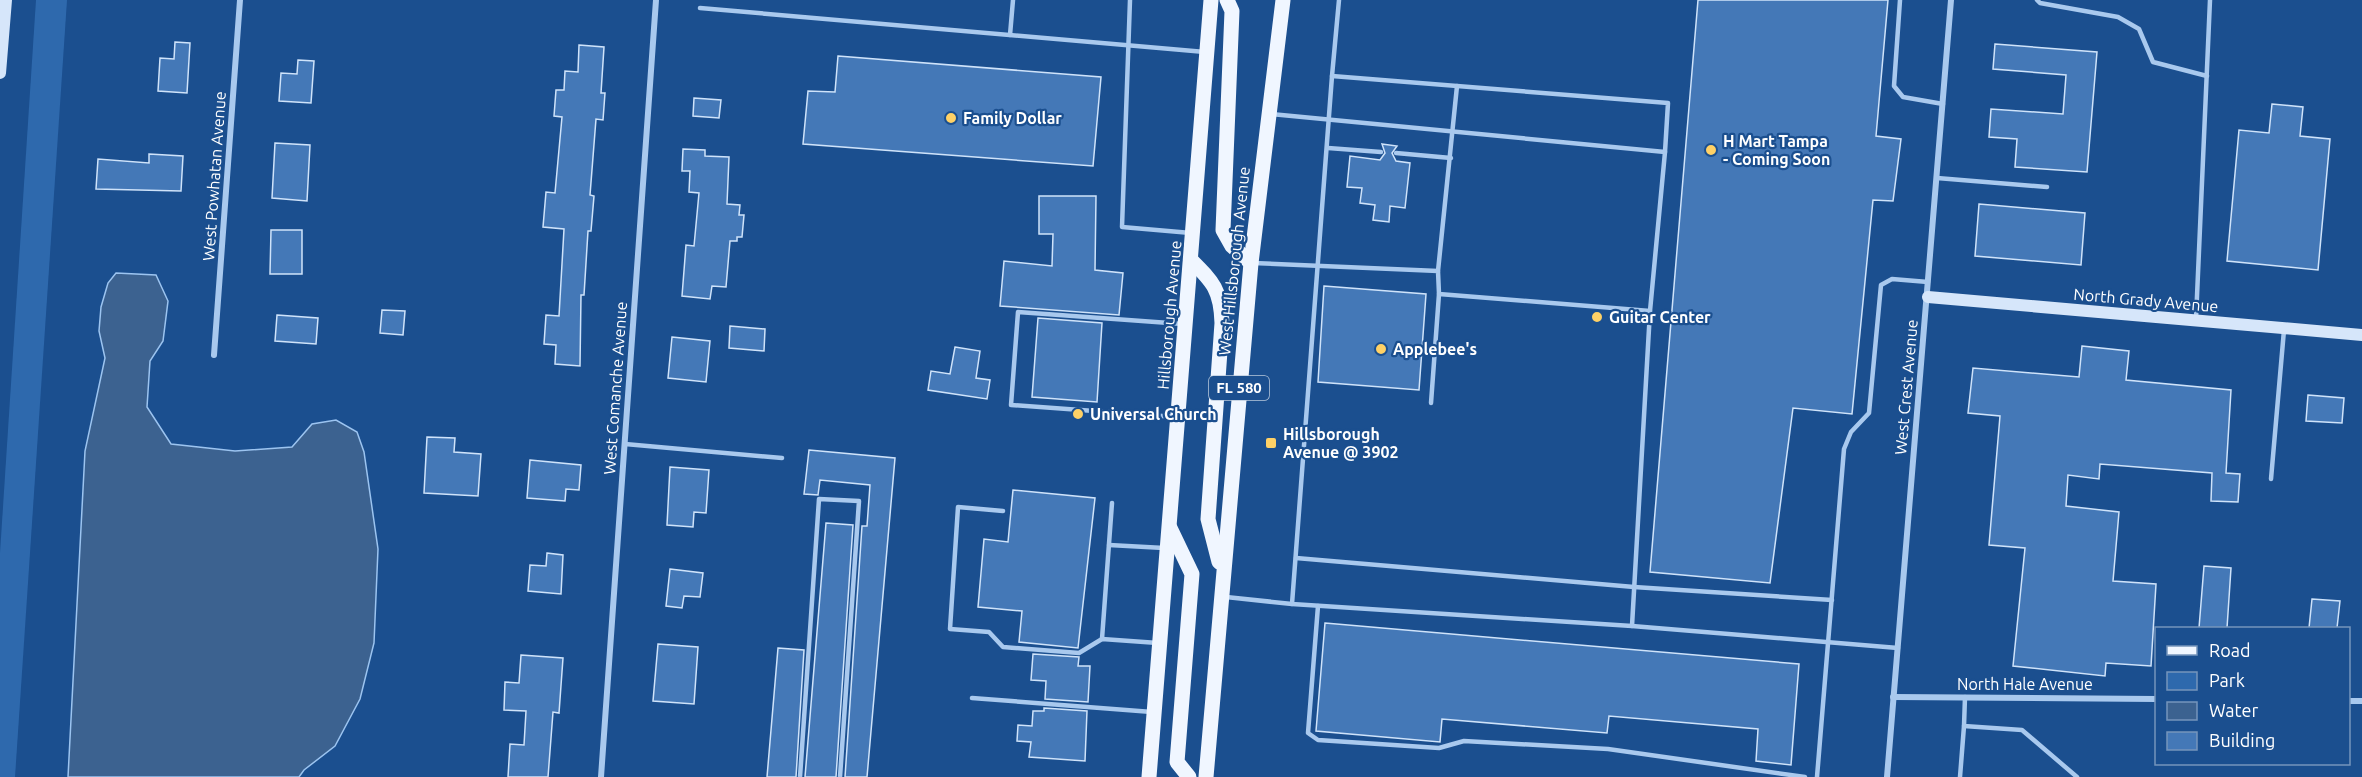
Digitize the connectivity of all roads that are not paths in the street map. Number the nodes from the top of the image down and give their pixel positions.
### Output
1 (6, 0) edge
2 (240, 0) edge
3 (656, 0) edge
4 (1013, 0) edge
5 (1130, 0) edge
6 (1211, 0) edge
7 (1227, 0) edge
8 (1283, 0) edge
9 (1339, 0) edge
10 (1900, 0) edge
11 (1951, 0) edge
12 (2037, 0) edge
13 (2211, 0) edge
14 (700, 8) dead end
15 (1010, 35) junction
16 (1126, 45) junction
17 (1, 52) edge
18 (1207, 52) junction
19 (0, 73) edge
20 (1332, 76) junction
21 (2207, 76) junction
22 (1456, 86) junction
23 (1943, 104) junction
24 (1269, 113) junction
25 (1330, 119) junction
26 (1453, 131) junction
27 (1328, 148) junction
28 (1381, 152) dead end
29 (1665, 152) junction
30 (1396, 153) dead end
31 (1450, 158) junction
32 (1937, 178) junction
33 (2047, 187) dead end
34 (1193, 233) junction
35 (1191, 260) junction
36 (1251, 263) junction
37 (1320, 265) junction
38 (1438, 271) junction
39 (1929, 282) junction
40 (1439, 294) junction
41 (1928, 297) junction
42 (1650, 310) junction
43 (2196, 322) junction
44 (1186, 324) junction
45 (2284, 330) junction
46 (2362, 335) edge
47 (214, 355) dead end
48 (1431, 403) dead end
49 (1179, 417) junction
50 (625, 444) junction
51 (782, 458) dead end
52 (2271, 478) dead end
53 (1112, 502) dead end
54 (1003, 511) dead end
55 (1170, 528) junction
56 (1109, 545) junction
57 (1168, 548) junction
58 (1296, 558) junction
59 (1222, 573) junction
60 (1634, 587) junction
61 (1220, 597) junction
62 (1832, 600) junction
63 (1292, 604) junction
64 (1318, 606) junction
65 (1632, 626) junction
66 (1102, 639) junction
67 (1160, 643) junction
68 (1828, 643) junction
69 (1898, 648) junction
70 (1893, 697) junction
71 (1965, 697) junction
72 (972, 698) dead end
73 (2155, 699) edge
74 (1155, 712) junction
75 (1964, 726) junction
76 (601, 777) edge
77 (800, 777) edge
78 (840, 777) edge
79 (1149, 777) edge
80 (1189, 777) edge
81 (1206, 777) edge
82 (1805, 777) edge
83 (1817, 777) edge
84 (1887, 777) edge
85 (1960, 777) edge
86 (2077, 777) edge

1 - 17 street
2 - 47 street, West Powhatan Avenue
3 - 50 street, West Comanche Avenue
4 - 15 lane
5 - 16 lane
6 - 18 main road, Hillsborough Avenue
7 - 36 main road
8 - 24 main road, West Hillsborough Avenue / FL 580
9 - 20 lane
10 - 23 lane
11 - 23 street, West Crest Avenue
12 - 21 lane
13 - 21 lane
14 - 15 lane
15 - 16 lane
16 - 18 lane
16 - 34 lane
17 - 19 street
18 - 34 main road, Hillsborough Avenue
20 - 22 lane
20 - 25 lane
21 - 43 lane
22 - 26 lane
22 - 29 lane
23 - 32 street, West Crest Avenue
24 - 25 lane
24 - 36 main road, West Hillsborough Avenue / FL 580
25 - 26 lane
25 - 27 lane
26 - 29 lane
26 - 31 lane
27 - 28 lane
27 - 37 lane
29 - 42 lane
30 - 31 lane
31 - 38 lane
32 - 33 lane
32 - 39 street, West Crest Avenue
34 - 35 main road, Hillsborough Avenue
35 - 44 main road, Hillsborough Avenue
35 - 59 main road
36 - 37 lane
36 - 59 main road, West Hillsborough Avenue / FL 580
37 - 38 lane
37 - 58 lane
38 - 40 lane
39 - 41 street, West Crest Avenue
39 - 62 lane
40 - 42 lane
40 - 48 lane
41 - 43 street, North Grady Avenue
41 - 69 street, West Crest Avenue
42 - 60 lane
43 - 45 street, North Grady Avenue
44 - 49 main road, Hillsborough Avenue
44 - 49 lane
45 - 46 street, North Grady Avenue
45 - 52 lane
49 - 55 main road, Hillsborough Avenue
50 - 51 lane
50 - 76 street, West Comanche Avenue
53 - 56 lane
54 - 66 lane
55 - 57 main road, Hillsborough Avenue
55 - 80 main road
56 - 57 lane
56 - 66 lane
57 - 67 main road, Hillsborough Avenue
58 - 60 lane
58 - 63 lane
59 - 61 main road, West Hillsborough Avenue / FL 580
60 - 62 lane
60 - 65 lane
61 - 63 lane
61 - 81 main road, West Hillsborough Avenue / FL 580
62 - 68 lane
63 - 64 lane
64 - 65 lane
64 - 82 lane
65 - 68 lane
66 - 67 lane
67 - 74 main road, Hillsborough Avenue
68 - 69 lane
68 - 83 lane
69 - 70 street, West Crest Avenue
70 - 71 street, North Hale Avenue
70 - 84 street, West Crest Avenue
71 - 73 street, North Hale Avenue
71 - 75 lane
72 - 74 lane
74 - 79 main road, Hillsborough Avenue
75 - 85 lane
75 - 86 lane
77 - 78 lane

